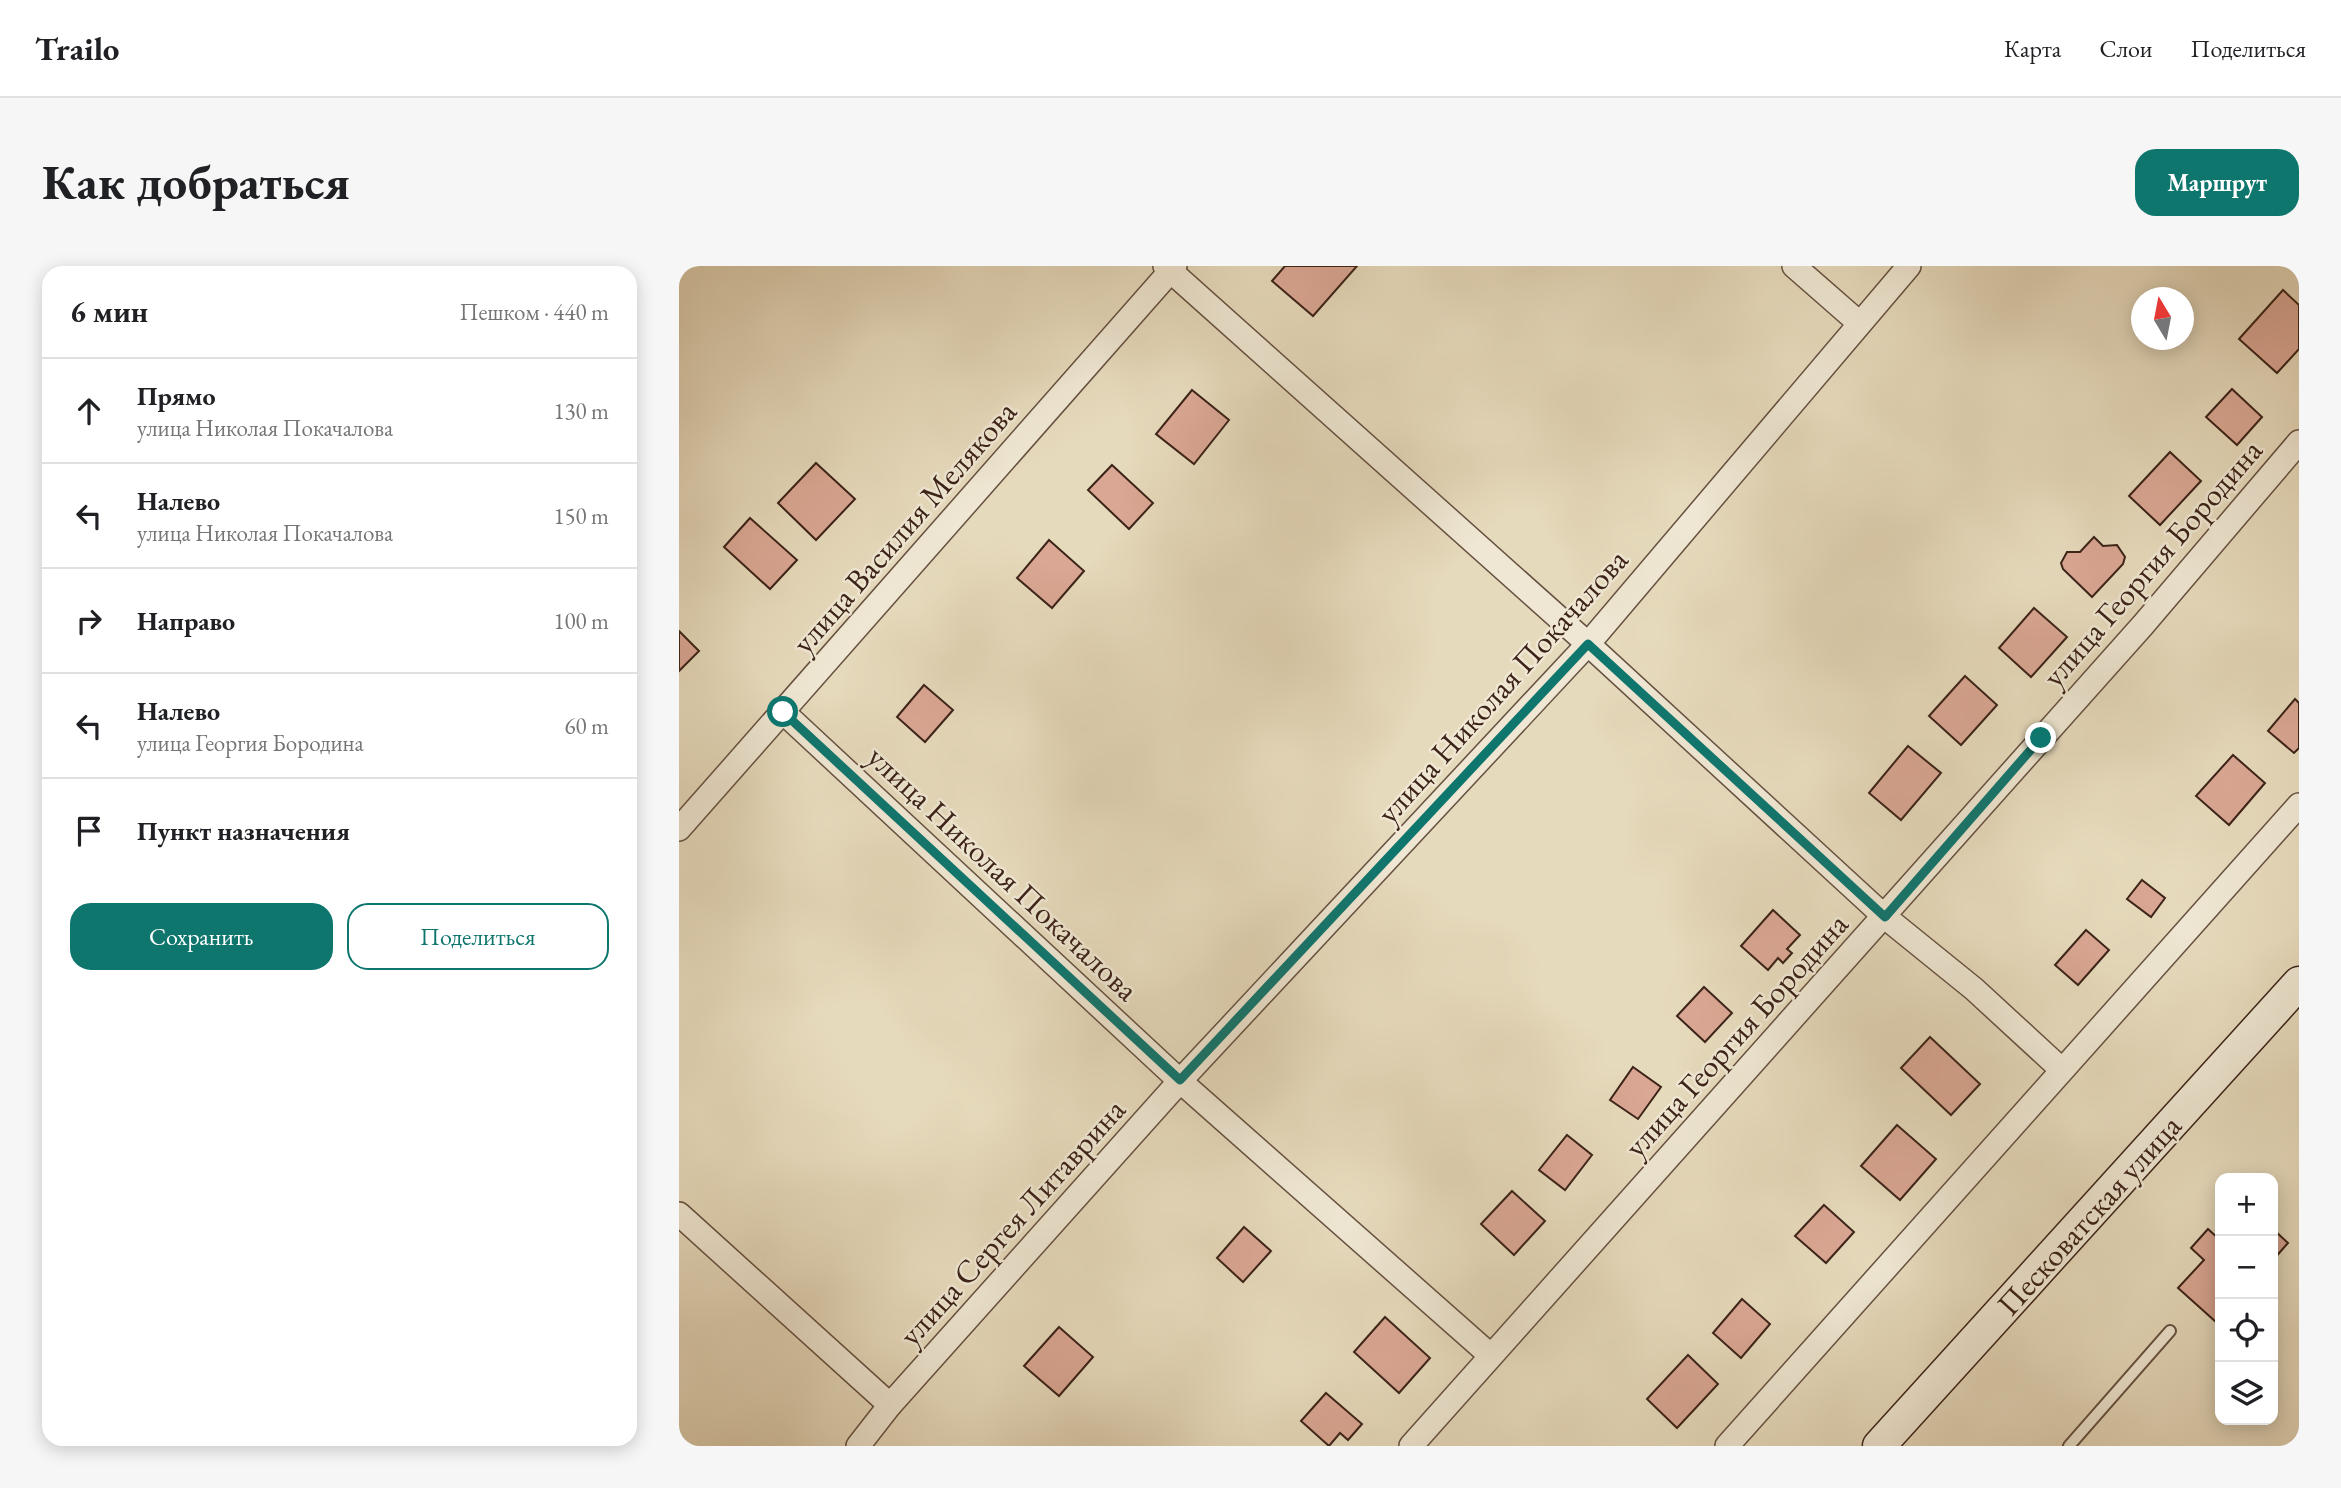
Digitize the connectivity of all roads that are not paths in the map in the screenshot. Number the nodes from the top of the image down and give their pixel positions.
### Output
1 (1794, 266) edge
2 (1909, 266) edge
3 (1170, 268) edge
4 (1858, 322) junction
5 (2299, 442) edge
6 (1588, 644) junction
7 (783, 712) junction
8 (2299, 805) edge
9 (679, 829) edge
10 (1885, 917) junction
11 (2299, 983) edge
12 (2062, 1070) junction
13 (1180, 1080) junction
14 (679, 1214) edge
15 (2170, 1331) dead end
16 (1490, 1355) junction
17 (890, 1405) junction
18 (858, 1446) edge
19 (1411, 1446) edge
20 (1727, 1446) edge
21 (1879, 1446) edge
22 (2070, 1446) edge

1 - 4 street
2 - 4 street, улица Николая Покачалова
3 - 6 street
3 - 7 street, улица Василия Мелякова
4 - 6 street, улица Николая Покачалова
5 - 10 street, улица Георгия Бородина
6 - 10 street
6 - 13 street, улица Николая Покачалова
7 - 9 street, улица Василия Мелякова
7 - 13 street, улица Николая Покачалова
8 - 12 street
10 - 12 street
10 - 16 street, улица Георгия Бородина
11 - 21 main road, Песковатская улица
12 - 20 street
13 - 16 street, улица Николая Покачалова
13 - 17 street, улица Сергея Литаврина
14 - 17 street
15 - 22 lane
16 - 19 street, улица Георгия Бородина
17 - 18 street, улица Сергея Литаврина

